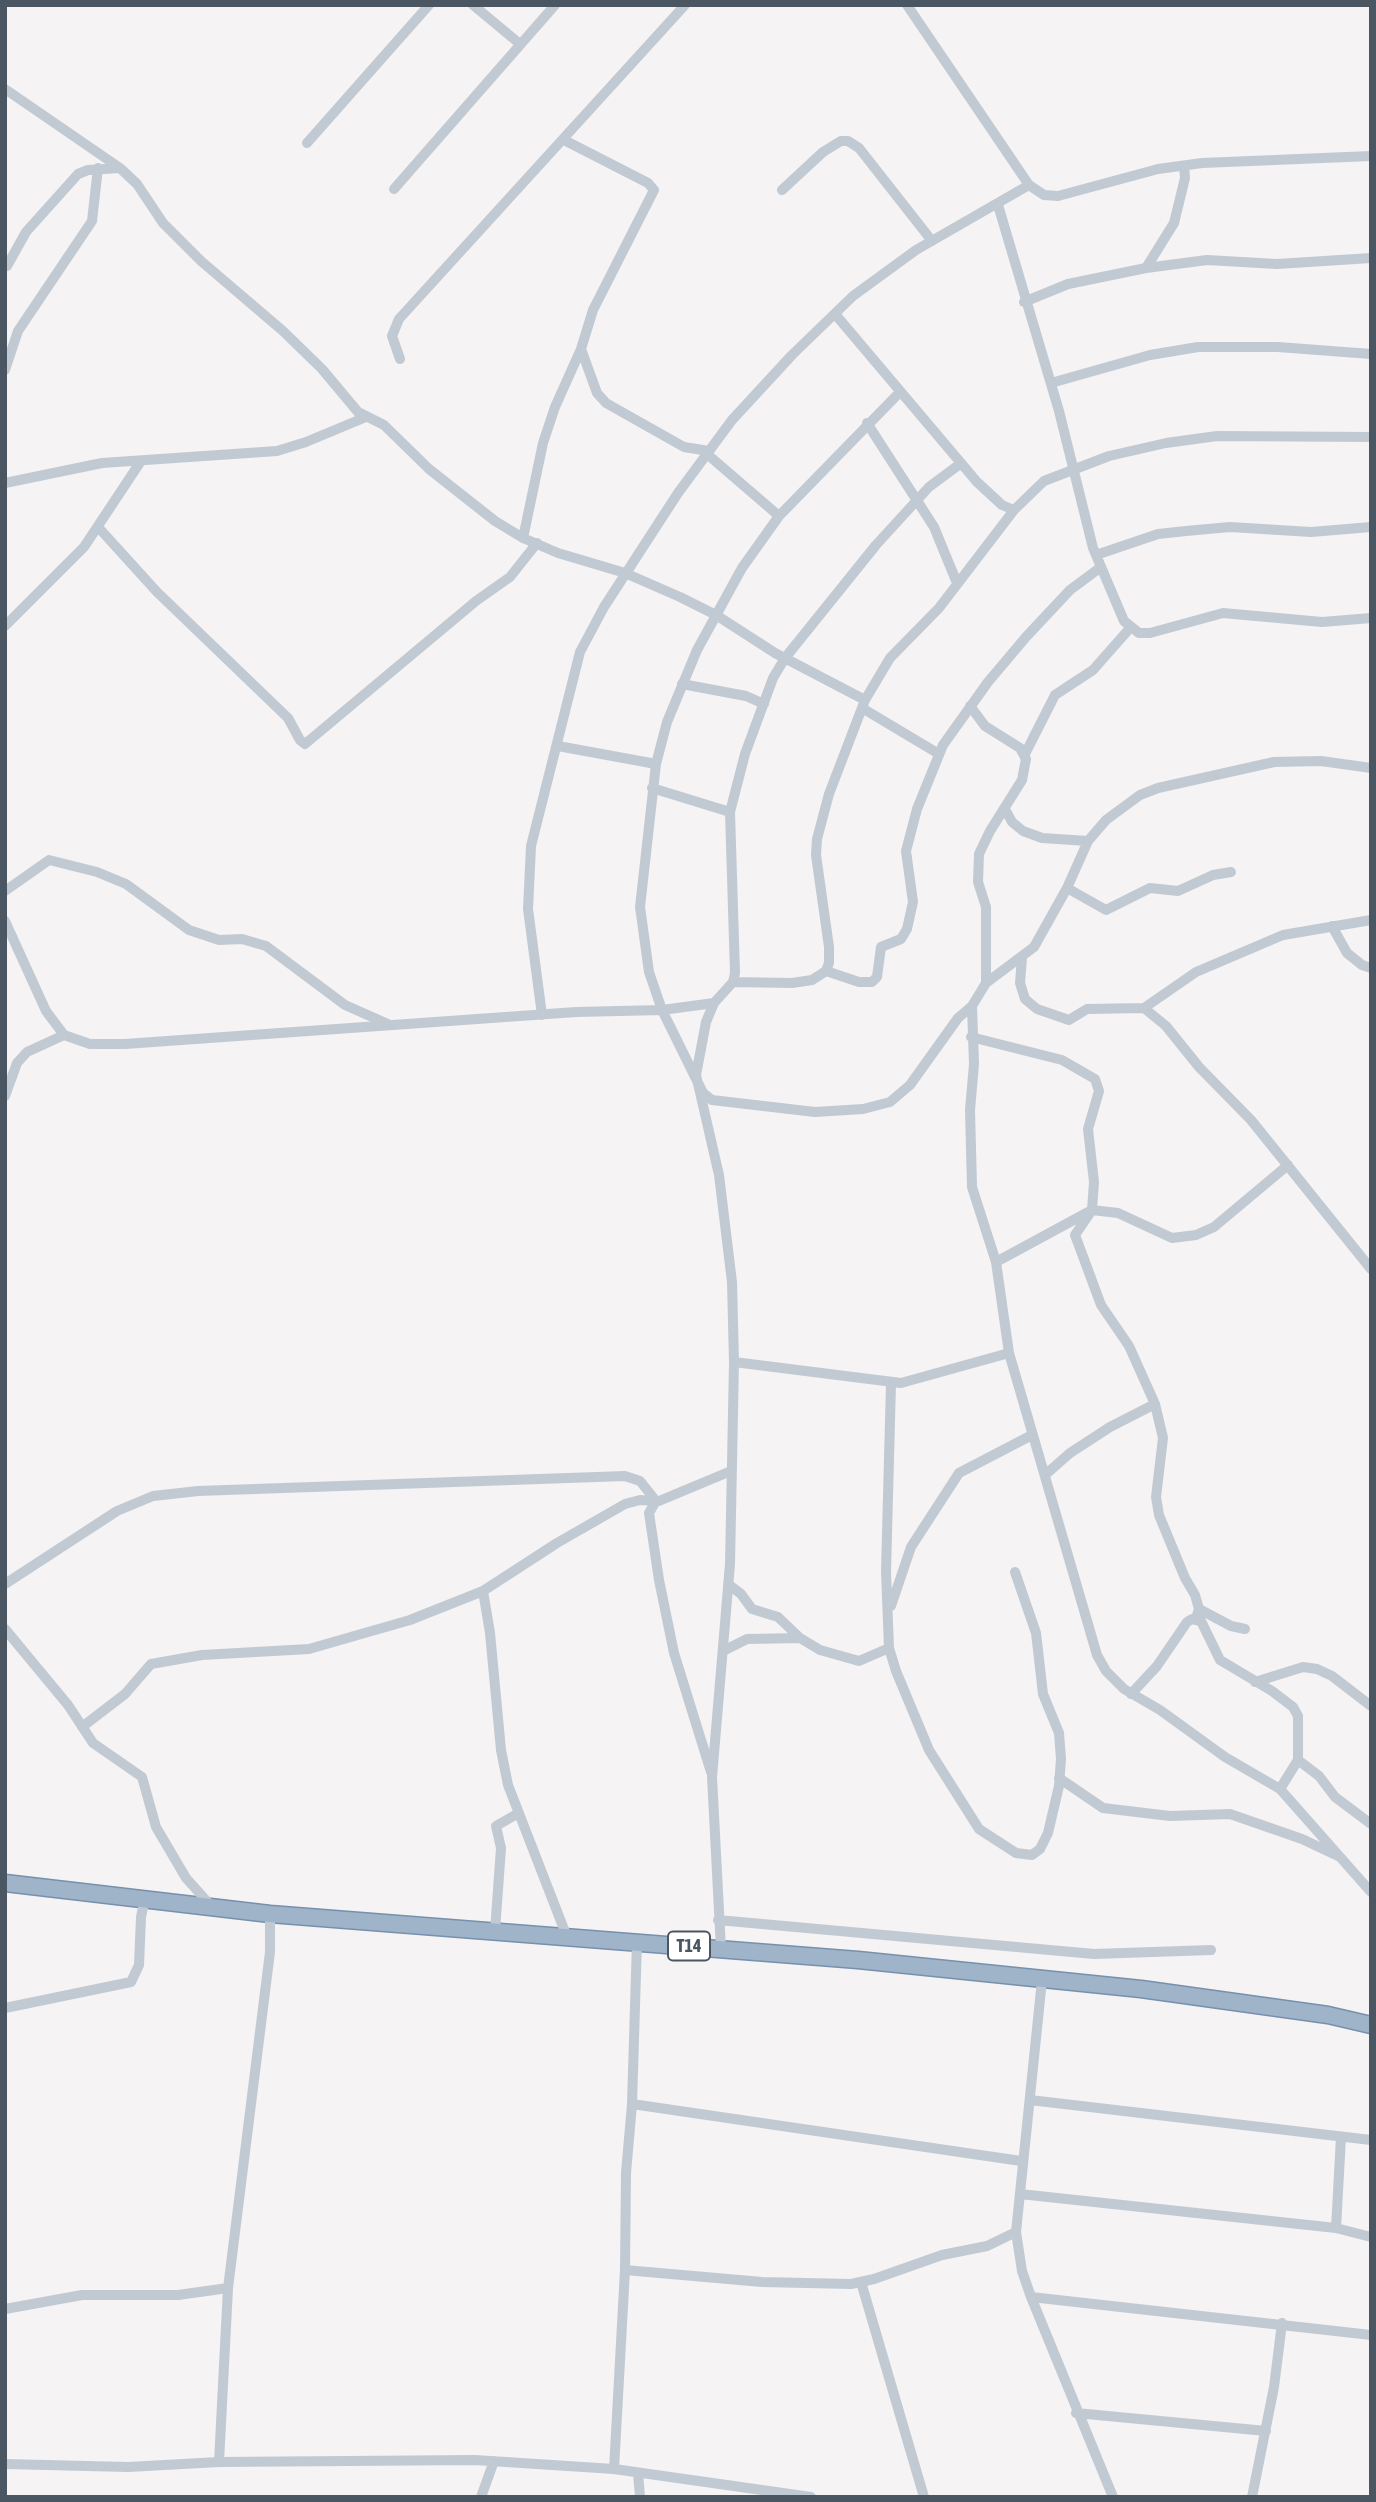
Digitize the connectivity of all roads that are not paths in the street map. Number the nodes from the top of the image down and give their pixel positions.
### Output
1 (429, 5) edge
2 (473, 5) edge
3 (555, 5) edge
4 (685, 5) edge
5 (907, 5) edge
6 (520, 44) junction
7 (5, 89) edge
8 (564, 140) junction
9 (307, 143) dead end
10 (1371, 156) edge
11 (1184, 166) junction
12 (99, 168) junction
13 (120, 168) junction
14 (1029, 185) junction
15 (394, 189) dead end
16 (782, 190) dead end
17 (998, 205) junction
18 (932, 241) junction
19 (1371, 258) edge
20 (6, 266) edge
21 (1146, 268) junction
22 (1024, 302) junction
23 (835, 314) junction
24 (581, 349) junction
25 (1371, 354) edge
26 (400, 359) dead end
27 (5, 370) edge
28 (1051, 383) junction
29 (900, 392) junction
30 (366, 417) junction
31 (867, 423) junction
32 (1371, 437) edge
33 (708, 453) junction
34 (141, 461) junction
35 (960, 464) junction
36 (1072, 468) junction
37 (5, 483) edge
38 (918, 501) junction
39 (1014, 510) junction
40 (779, 516) junction
41 (98, 527) junction
42 (1371, 527) edge
43 (523, 538) junction
44 (537, 543) junction
45 (1096, 555) junction
46 (1101, 566) junction
47 (625, 573) junction
48 (957, 583) junction
49 (716, 615) junction
50 (1371, 618) edge
51 (5, 626) edge
52 (1130, 628) junction
53 (785, 658) junction
54 (682, 684) junction
55 (764, 704) junction
56 (863, 704) junction
57 (970, 706) junction
58 (558, 746) junction
59 (939, 754) junction
60 (1025, 754) junction
61 (656, 764) junction
62 (1371, 768) edge
63 (652, 788) junction
64 (1005, 809) junction
65 (730, 812) junction
66 (1088, 841) junction
67 (1231, 872) dead end
68 (1068, 888) junction
69 (5, 891) edge
70 (1371, 920) edge
71 (5, 921) edge
72 (1332, 926) junction
73 (1022, 958) junction
74 (1371, 968) edge
75 (826, 971) junction
76 (733, 982) junction
77 (986, 983) junction
78 (713, 1003) junction
79 (972, 1006) junction
80 (1144, 1008) junction
81 (662, 1010) junction
82 (542, 1015) junction
83 (392, 1025) junction
84 (64, 1035) junction
85 (971, 1037) junction
86 (696, 1075) junction
87 (5, 1096) edge
88 (1288, 1165) junction
89 (1092, 1210) junction
90 (996, 1262) junction
91 (1371, 1269) edge
92 (1009, 1353) junction
93 (734, 1362) junction
94 (891, 1383) junction
95 (1155, 1404) junction
96 (1032, 1435) junction
97 (731, 1471) junction
98 (1045, 1475) junction
99 (656, 1501) junction
100 (1015, 1572) dead end
101 (5, 1584) edge
102 (728, 1584) junction
103 (483, 1591) junction
104 (1197, 1614) junction
105 (888, 1616) junction
106 (5, 1629) edge
107 (1245, 1629) dead end
108 (800, 1639) junction
109 (889, 1648) junction
110 (723, 1651) junction
111 (1255, 1682) junction
112 (1131, 1694) junction
113 (1371, 1706) edge
114 (82, 1727) junction
115 (1298, 1760) junction
116 (712, 1777) junction
117 (1059, 1778) junction
118 (1280, 1789) junction
119 (517, 1814) junction
120 (1371, 1824) edge
121 (1344, 1858) junction
122 (5, 1883) edge
123 (1371, 1892) edge
124 (145, 1898) junction
125 (213, 1908) junction
126 (270, 1914) junction
127 (718, 1920) junction
128 (495, 1931) junction
129 (568, 1937) junction
130 (637, 1941) junction
131 (721, 1949) junction
132 (1211, 1950) dead end
133 (1042, 1980) junction
134 (5, 2008) edge
135 (1371, 2025) edge
136 (1030, 2099) junction
137 (632, 2104) junction
138 (1341, 2137) junction
139 (1371, 2140) edge
140 (1021, 2161) junction
141 (1020, 2194) junction
142 (1336, 2228) junction
143 (1016, 2232) junction
144 (1371, 2237) edge
145 (625, 2270) junction
146 (861, 2282) junction
147 (228, 2288) junction
148 (1031, 2297) junction
149 (5, 2309) edge
150 (1282, 2323) junction
151 (1371, 2335) edge
152 (1076, 2413) junction
153 (1266, 2431) junction
154 (494, 2461) junction
155 (219, 2462) junction
156 (5, 2464) edge
157 (614, 2469) junction
158 (638, 2473) junction
159 (481, 2497) edge
160 (640, 2497) edge
161 (811, 2497) edge
162 (924, 2497) edge
163 (1113, 2497) edge
164 (1252, 2497) edge

1 - 9 street
2 - 6 street
3 - 6 street
4 - 8 street
5 - 14 street
6 - 15 street
7 - 13 street
8 - 24 street
8 - 26 street
10 - 11 street
11 - 14 street
11 - 21 street
12 - 13 street
12 - 20 street
12 - 27 street
13 - 30 street
14 - 17 street
16 - 18 street
17 - 18 street
17 - 22 street
18 - 23 street
19 - 21 street
21 - 22 street
22 - 28 street
23 - 29 street
23 - 33 street
24 - 33 street
24 - 43 street
25 - 28 street
28 - 36 street
29 - 31 street
29 - 35 street
30 - 34 street
30 - 43 street
31 - 38 street
31 - 40 street
32 - 36 street
33 - 40 street
33 - 47 street
34 - 37 street
34 - 41 street
35 - 38 street
35 - 39 street
36 - 39 street
36 - 45 street
38 - 48 street
38 - 53 street
39 - 48 street
40 - 49 street
41 - 44 street
41 - 51 street
42 - 45 street
43 - 44 street
44 - 47 street
45 - 46 street
46 - 52 street
46 - 57 street
47 - 49 street
47 - 58 street
48 - 56 street
49 - 53 street
49 - 54 street
50 - 52 street
52 - 60 street
53 - 55 street
53 - 56 street
54 - 55 street
54 - 61 street
55 - 65 street
56 - 59 street
56 - 75 street
57 - 59 street
57 - 60 street
58 - 61 street
58 - 82 street
59 - 75 street
60 - 64 street
61 - 63 street
62 - 66 street
63 - 65 street
63 - 81 street
64 - 66 street
64 - 77 street
65 - 76 street
66 - 68 street
67 - 68 street
68 - 73 street
69 - 83 street
70 - 72 street
71 - 84 street
72 - 74 street
72 - 80 street
73 - 77 street
73 - 80 street
75 - 76 street
76 - 78 street
77 - 79 street
78 - 81 street
78 - 86 street
79 - 85 street
79 - 86 street
80 - 88 street
81 - 82 street
81 - 86 street
82 - 83 street
83 - 84 street
84 - 87 street
85 - 89 street
85 - 90 street
86 - 93 street
88 - 89 street
88 - 91 street
89 - 90 street
89 - 95 street
90 - 92 street
92 - 94 street
92 - 96 street
93 - 94 street
93 - 97 street
94 - 105 street
95 - 98 street
95 - 104 street
96 - 98 street
96 - 105 street
97 - 99 street
97 - 102 street
98 - 112 street
99 - 101 street
99 - 103 street
99 - 116 street
100 - 117 street
102 - 108 street
102 - 110 street
103 - 114 street
103 - 119 street
104 - 107 street
104 - 111 street
104 - 112 street
105 - 109 street
106 - 114 street
108 - 109 street
108 - 110 street
109 - 117 street
110 - 116 street
111 - 113 street
111 - 115 street
112 - 118 street
114 - 125 street
115 - 118 street
115 - 120 street
116 - 127 street
117 - 121 street
118 - 121 street
119 - 128 street
119 - 129 street
121 - 123 street
122 - 124 highway, T14
124 - 125 highway, T14
124 - 134 street
125 - 126 highway, T14
126 - 128 highway, T14
126 - 147 street
127 - 131 street
127 - 132 street
128 - 129 highway, T14
129 - 130 highway, T14
130 - 131 highway, T14
130 - 137 street
131 - 133 highway, T14
133 - 135 highway, T14
133 - 136 street
136 - 138 street
136 - 140 street
137 - 140 street
137 - 145 street
138 - 139 street
138 - 142 street
140 - 141 street
141 - 142 street
141 - 143 street
142 - 144 street
143 - 146 street
143 - 148 street
145 - 146 street
145 - 157 street
146 - 162 street
147 - 149 street
147 - 155 street
148 - 150 street
148 - 152 street
150 - 151 street
150 - 153 street
152 - 153 street
152 - 163 street
153 - 164 street
154 - 155 street
154 - 157 street
154 - 159 street
155 - 156 street
157 - 158 street
158 - 160 street
158 - 161 street

